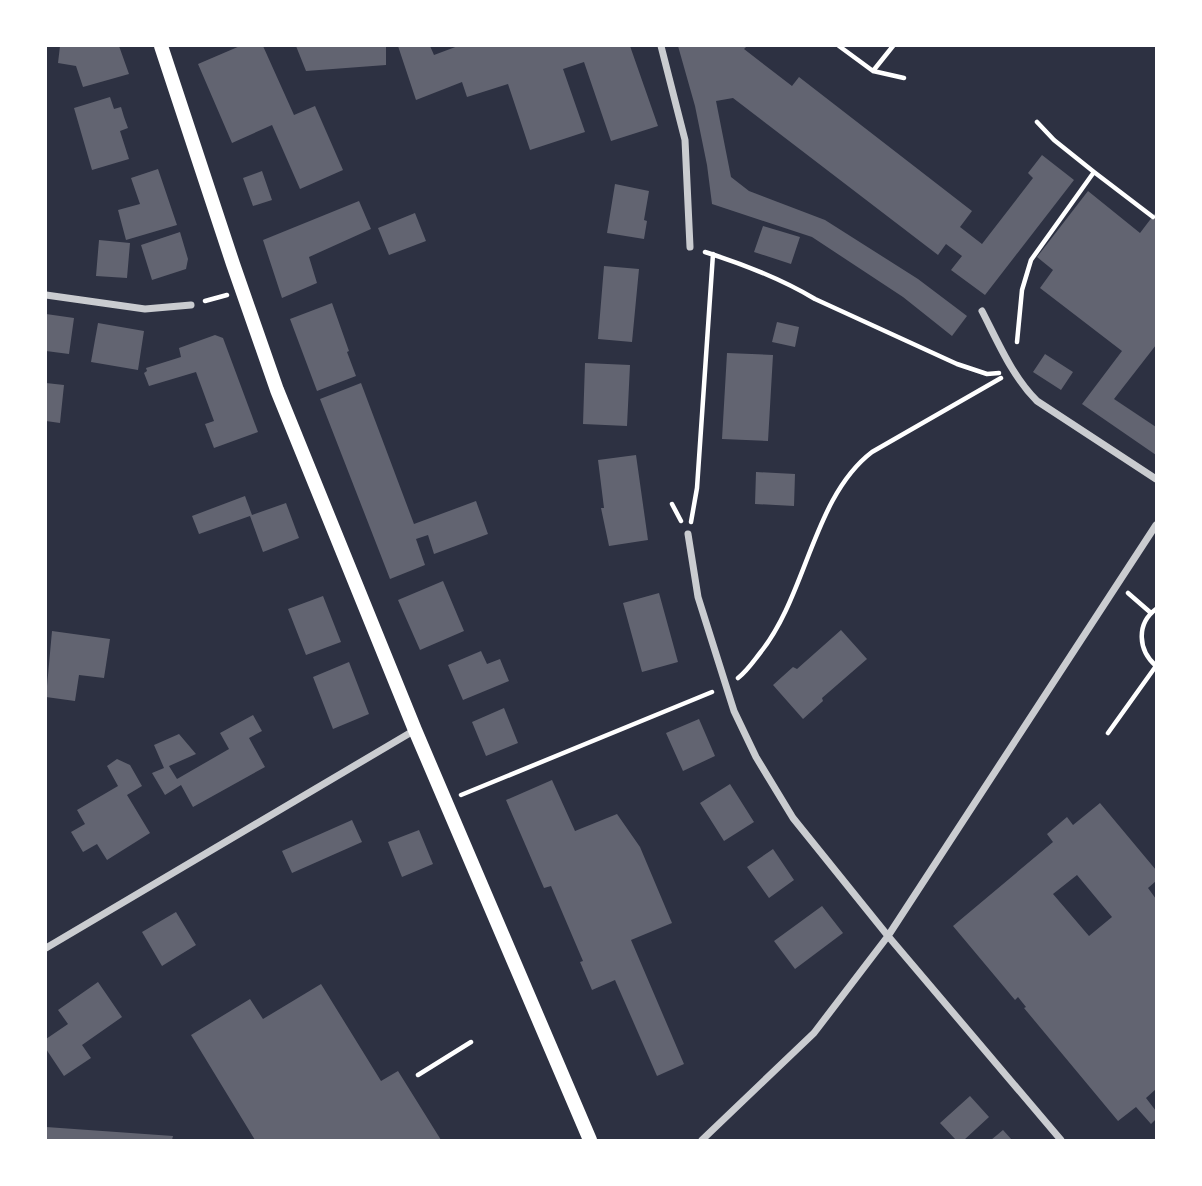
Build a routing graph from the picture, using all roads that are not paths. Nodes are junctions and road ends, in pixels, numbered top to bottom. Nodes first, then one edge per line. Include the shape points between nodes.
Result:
1 (161, 46) edge
2 (661, 46) edge
3 (690, 247) road end
4 (46, 295) edge
5 (191, 305) road end
6 (982, 311) dead end
7 (1157, 479) edge
8 (1157, 525) edge
9 (688, 534) road end
10 (415, 730) junction
11 (888, 936) junction
12 (46, 948) edge
13 (590, 1140) edge
14 (702, 1140) edge
15 (1061, 1140) edge

1 - 10 main road via 277,390
2 - 3 street via 685,140
4 - 5 street via 145,309
6 - 7 street via 1014,371 1037,401
8 - 11 street
9 - 11 street via 698,597 734,711 756,757 793,818
10 - 12 street
10 - 13 main road
11 - 14 street via 814,1032
11 - 15 street

